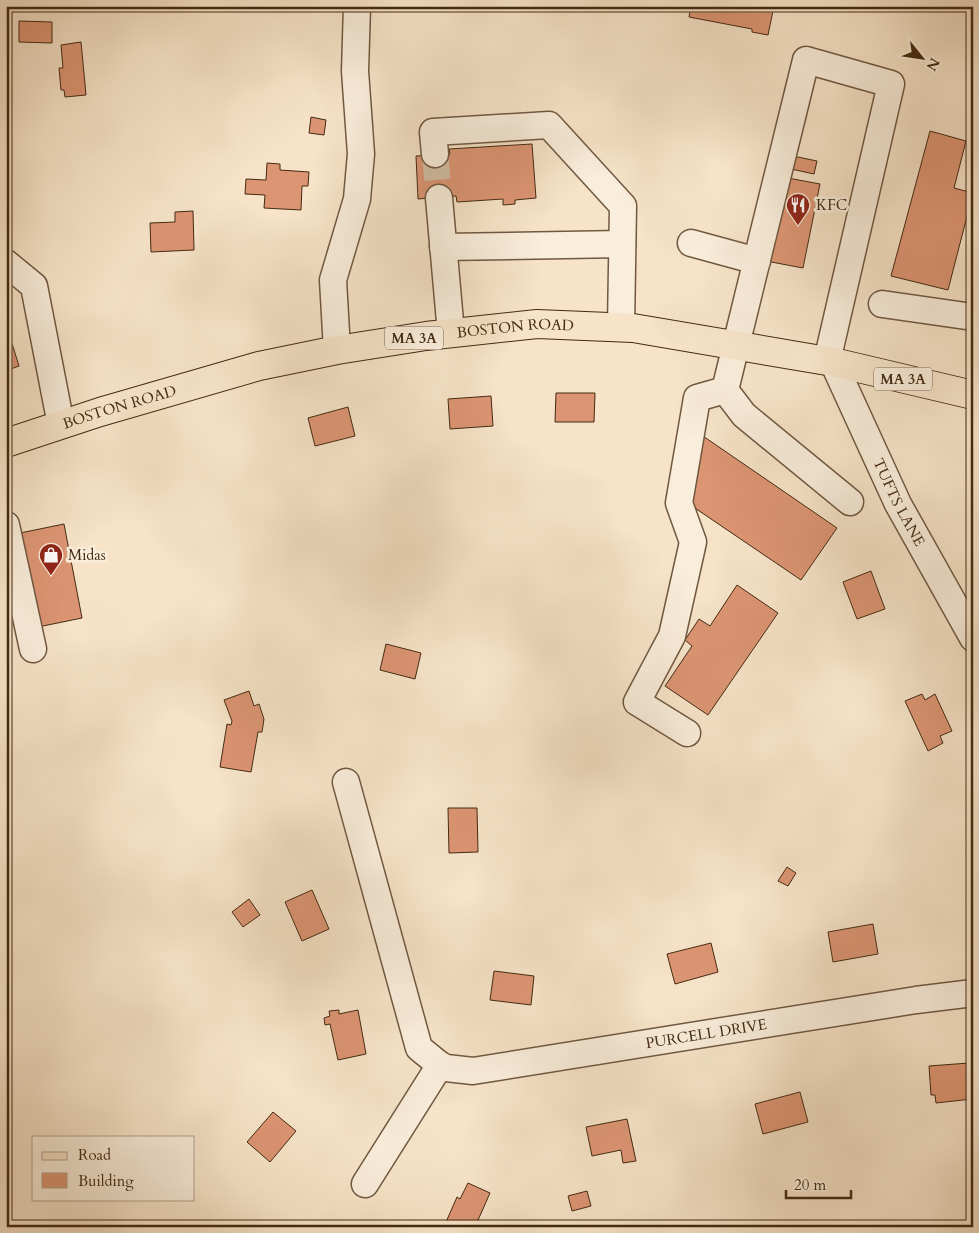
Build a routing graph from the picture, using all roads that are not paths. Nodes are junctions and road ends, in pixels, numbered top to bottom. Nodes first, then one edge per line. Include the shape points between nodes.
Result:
1 (357, 6) edge
2 (434, 154) tunnel mouth
3 (438, 198) tunnel mouth
4 (691, 242) dead end
5 (622, 244) junction
6 (443, 247) junction
7 (756, 261) junction
8 (6, 263) edge
9 (882, 304) dead end
10 (972, 314) edge
11 (620, 327) junction
12 (450, 333) junction
13 (736, 346) junction
14 (337, 350) junction
15 (830, 362) junction
16 (725, 390) junction
17 (973, 395) edge
18 (61, 425) junction
19 (6, 443) edge
20 (850, 502) dead end
21 (6, 525) edge
22 (973, 638) edge
23 (33, 649) dead end
24 (687, 733) dead end
25 (346, 782) dead end
26 (973, 993) edge
27 (440, 1065) junction
28 (365, 1184) dead end

1 - 14 street via 355,71 362,154 357,199 333,280
2 - 5 street via 433,132 549,125 623,206
3 - 6 street
4 - 7 street
5 - 6 street
5 - 11 street
6 - 12 street
7 - 13 street
7 - 15 street via 806,60 891,84
8 - 18 street via 34,286
9 - 10 street
11 - 12 main road, BOSTON ROAD / MA 3A via 536,324
11 - 13 main road, BOSTON ROAD / MA 3A
12 - 14 main road, BOSTON ROAD / MA 3A
13 - 15 main road, BOSTON ROAD / MA 3A
13 - 16 street
14 - 18 main road, BOSTON ROAD / MA 3A via 259,366
15 - 17 main road, BOSTON ROAD / MA 3A
15 - 22 street, TUFTS LANE via 898,504
16 - 20 street via 744,415
16 - 24 street via 698,398 679,503 693,542 672,636 636,702
18 - 19 main road, BOSTON ROAD / MA 3A
21 - 23 street
25 - 27 street, PURCELL DRIVE via 419,1048
26 - 27 street, PURCELL DRIVE via 473,1071
27 - 28 street

